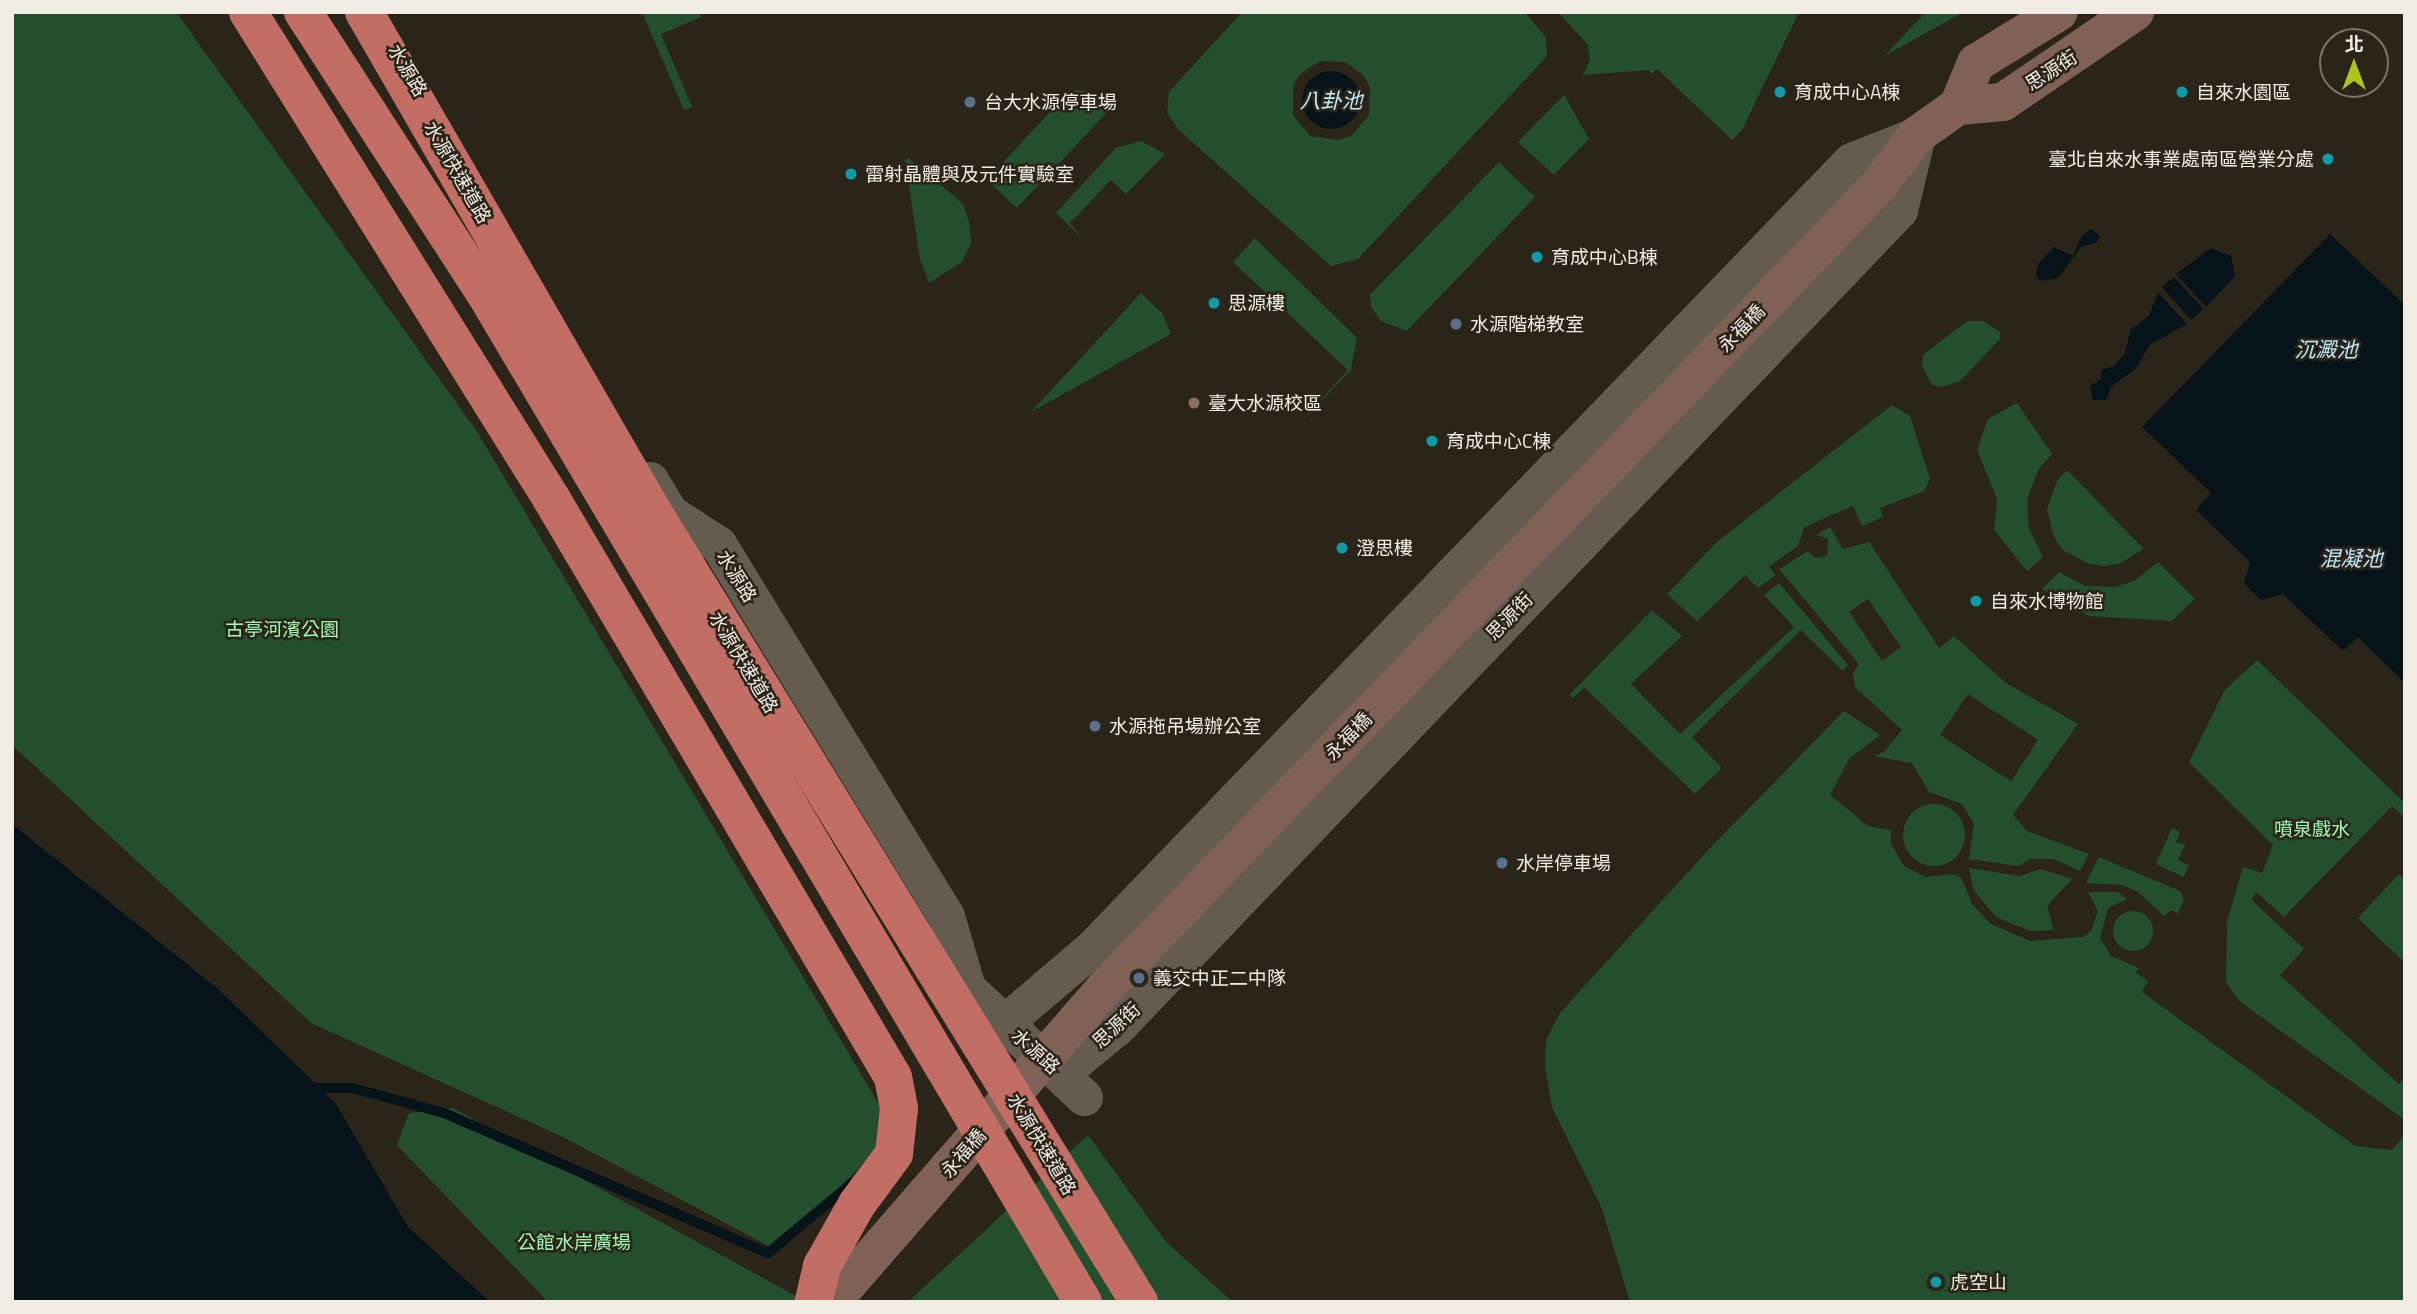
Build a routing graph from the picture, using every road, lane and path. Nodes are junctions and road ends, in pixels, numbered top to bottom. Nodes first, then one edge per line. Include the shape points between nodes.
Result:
1 (248, 12) edge
2 (303, 12) edge
3 (364, 12) edge
4 (373, 12) edge
5 (2059, 12) edge
6 (2135, 12) edge
7 (1958, 106) junction
8 (1917, 135) junction
9 (670, 513) junction
10 (686, 562) junction
11 (967, 988) junction
12 (1004, 1023) junction
13 (1073, 1085) joint
14 (944, 1175) junction
15 (814, 1302) edge
16 (832, 1302) edge
17 (1083, 1302) edge
18 (1139, 1302) edge

1 - 15 highway via 551,498 892,1077 899,1108 894,1154 857,1204 822,1266
2 - 17 highway via 485,293
3 - 18 highway, 水源快速道路 via 653,512
4 - 9 street, 水源路
5 - 7 street via 1976,63
6 - 7 street, 思源街 via 2003,102
7 - 8 street
8 - 12 street via 1851,161 1092,947
8 - 13 street, 思源街 via 1899,210 1117,1027
8 - 14 street, 永福橋 via 1879,185 1104,989
9 - 10 street
9 - 11 street, 水源路 via 718,544 946,916
10 - 11 street via 688,612 894,954
10 - 14 street via 719,595 962,999 972,1055 966,1115
11 - 12 street, 水源路
12 - 13 street, 水源路
14 - 16 street, 永福橋

